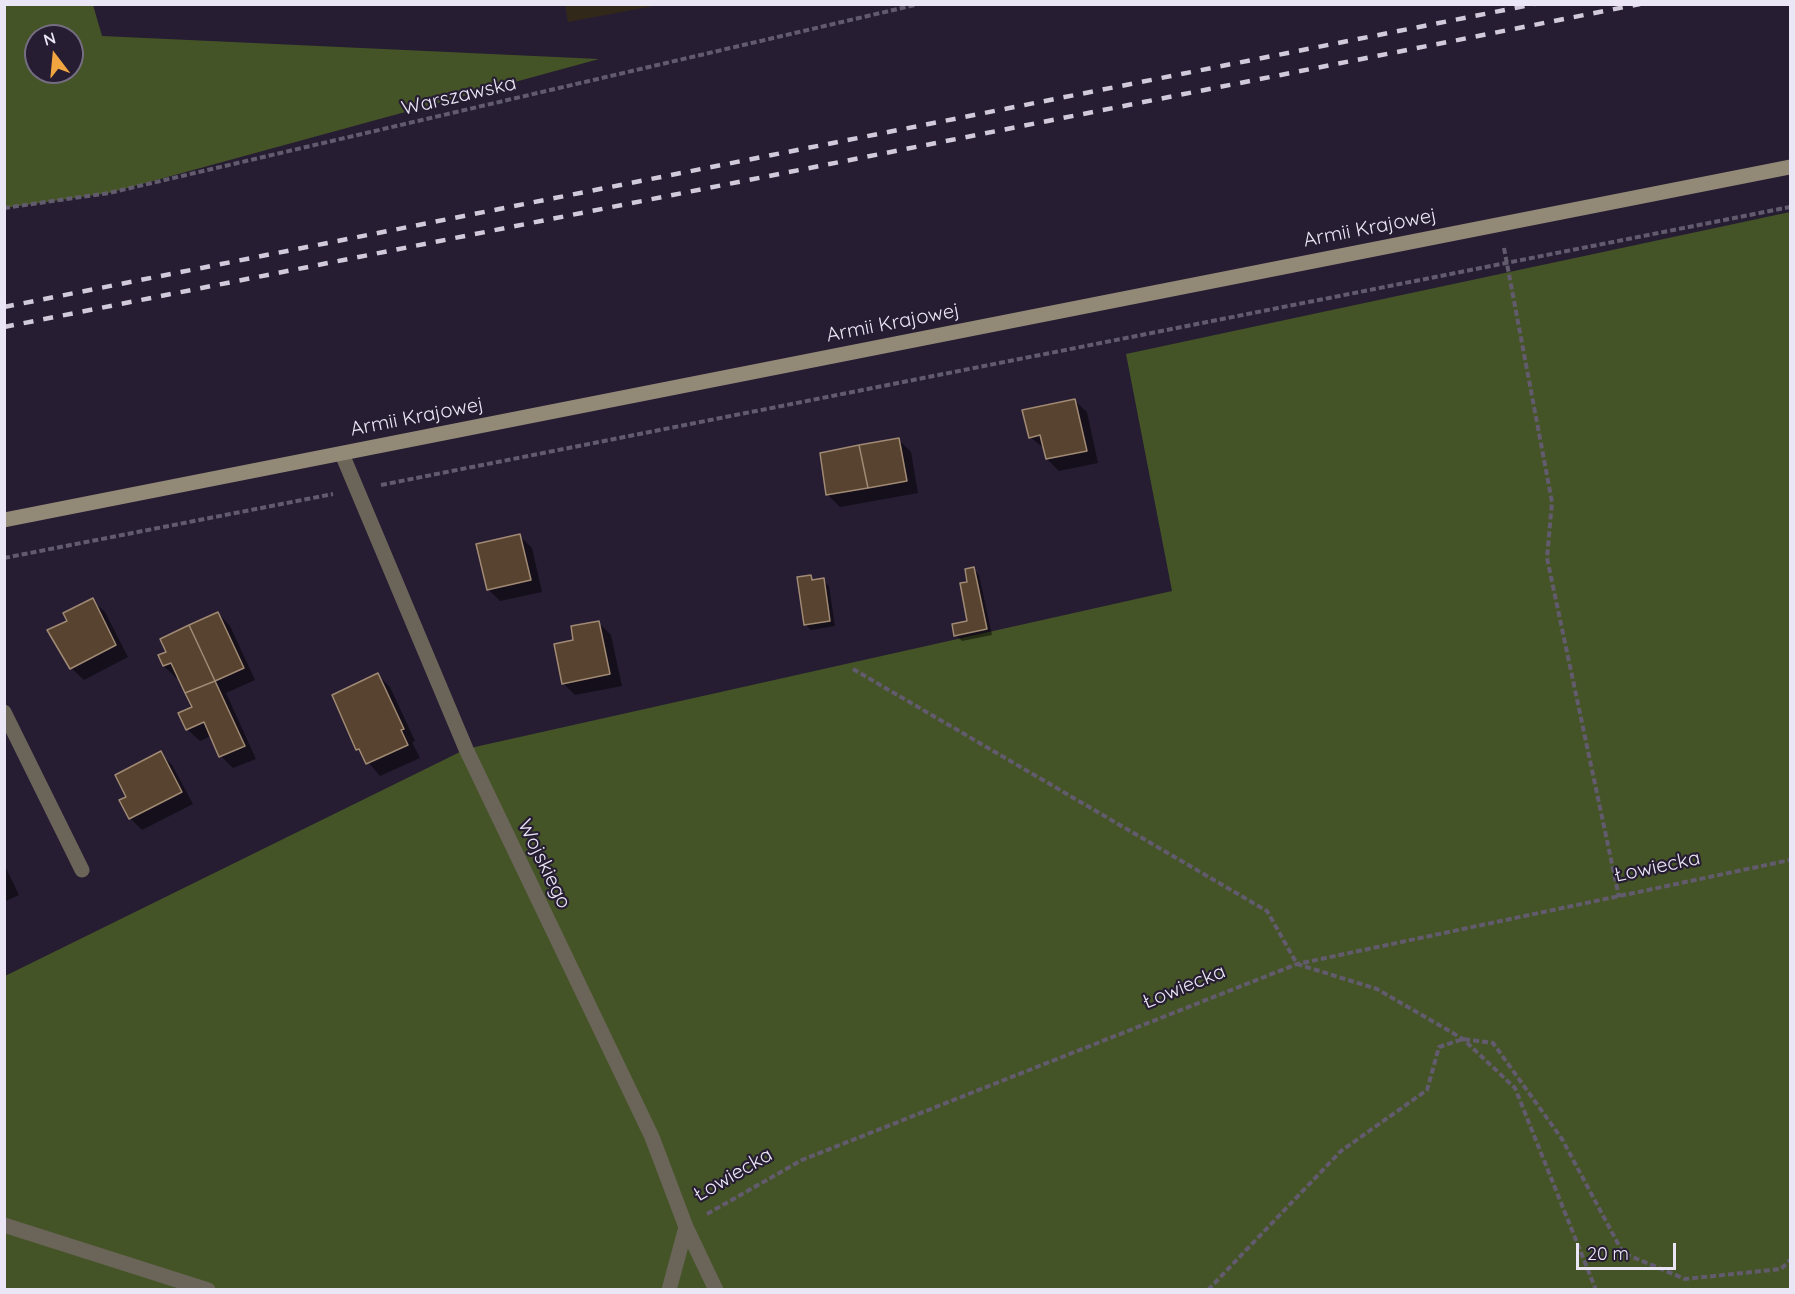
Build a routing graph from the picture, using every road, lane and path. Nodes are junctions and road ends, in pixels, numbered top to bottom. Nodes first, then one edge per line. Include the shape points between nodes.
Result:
1 (919, 4) edge
2 (1791, 167) edge
3 (1791, 207) edge
4 (4, 208) edge
5 (1502, 224) junction
6 (1506, 263) junction
7 (342, 454) junction
8 (357, 489) junction
9 (4, 520) edge
10 (4, 558) edge
11 (853, 669) dead end
12 (4, 712) edge
13 (1791, 860) edge
14 (82, 870) dead end
15 (1619, 897) junction
16 (1297, 964) junction
17 (1463, 1039) junction
18 (4, 1225) edge
19 (686, 1227) junction
20 (1791, 1260) edge
21 (208, 1290) edge
22 (669, 1290) edge
23 (716, 1290) edge
24 (1208, 1290) edge
25 (1596, 1290) edge

1 - 4 path, Warszawska via 109,193
2 - 5 main road, Armii Krajowej
3 - 6 path
5 - 6 path
5 - 7 main road, Armii Krajowej
6 - 8 path
6 - 15 path via 1552,502 1547,558
7 - 8 street, Wojskiego
7 - 9 main road, Armii Krajowej
8 - 10 path
8 - 19 street, Wojskiego via 466,749 652,1137
11 - 16 path via 1267,911
12 - 14 street
13 - 15 path, Łowiecka
15 - 16 path, Łowiecka
16 - 17 path via 1377,989
16 - 19 path, Łowiecka via 802,1160
17 - 20 path via 1493,1043 1562,1138 1623,1253 1685,1279 1781,1269
17 - 24 path via 1439,1047 1428,1090 1341,1151
17 - 25 path via 1515,1088
18 - 21 street
19 - 22 street, Łowiecka
19 - 23 street, Wojskiego

